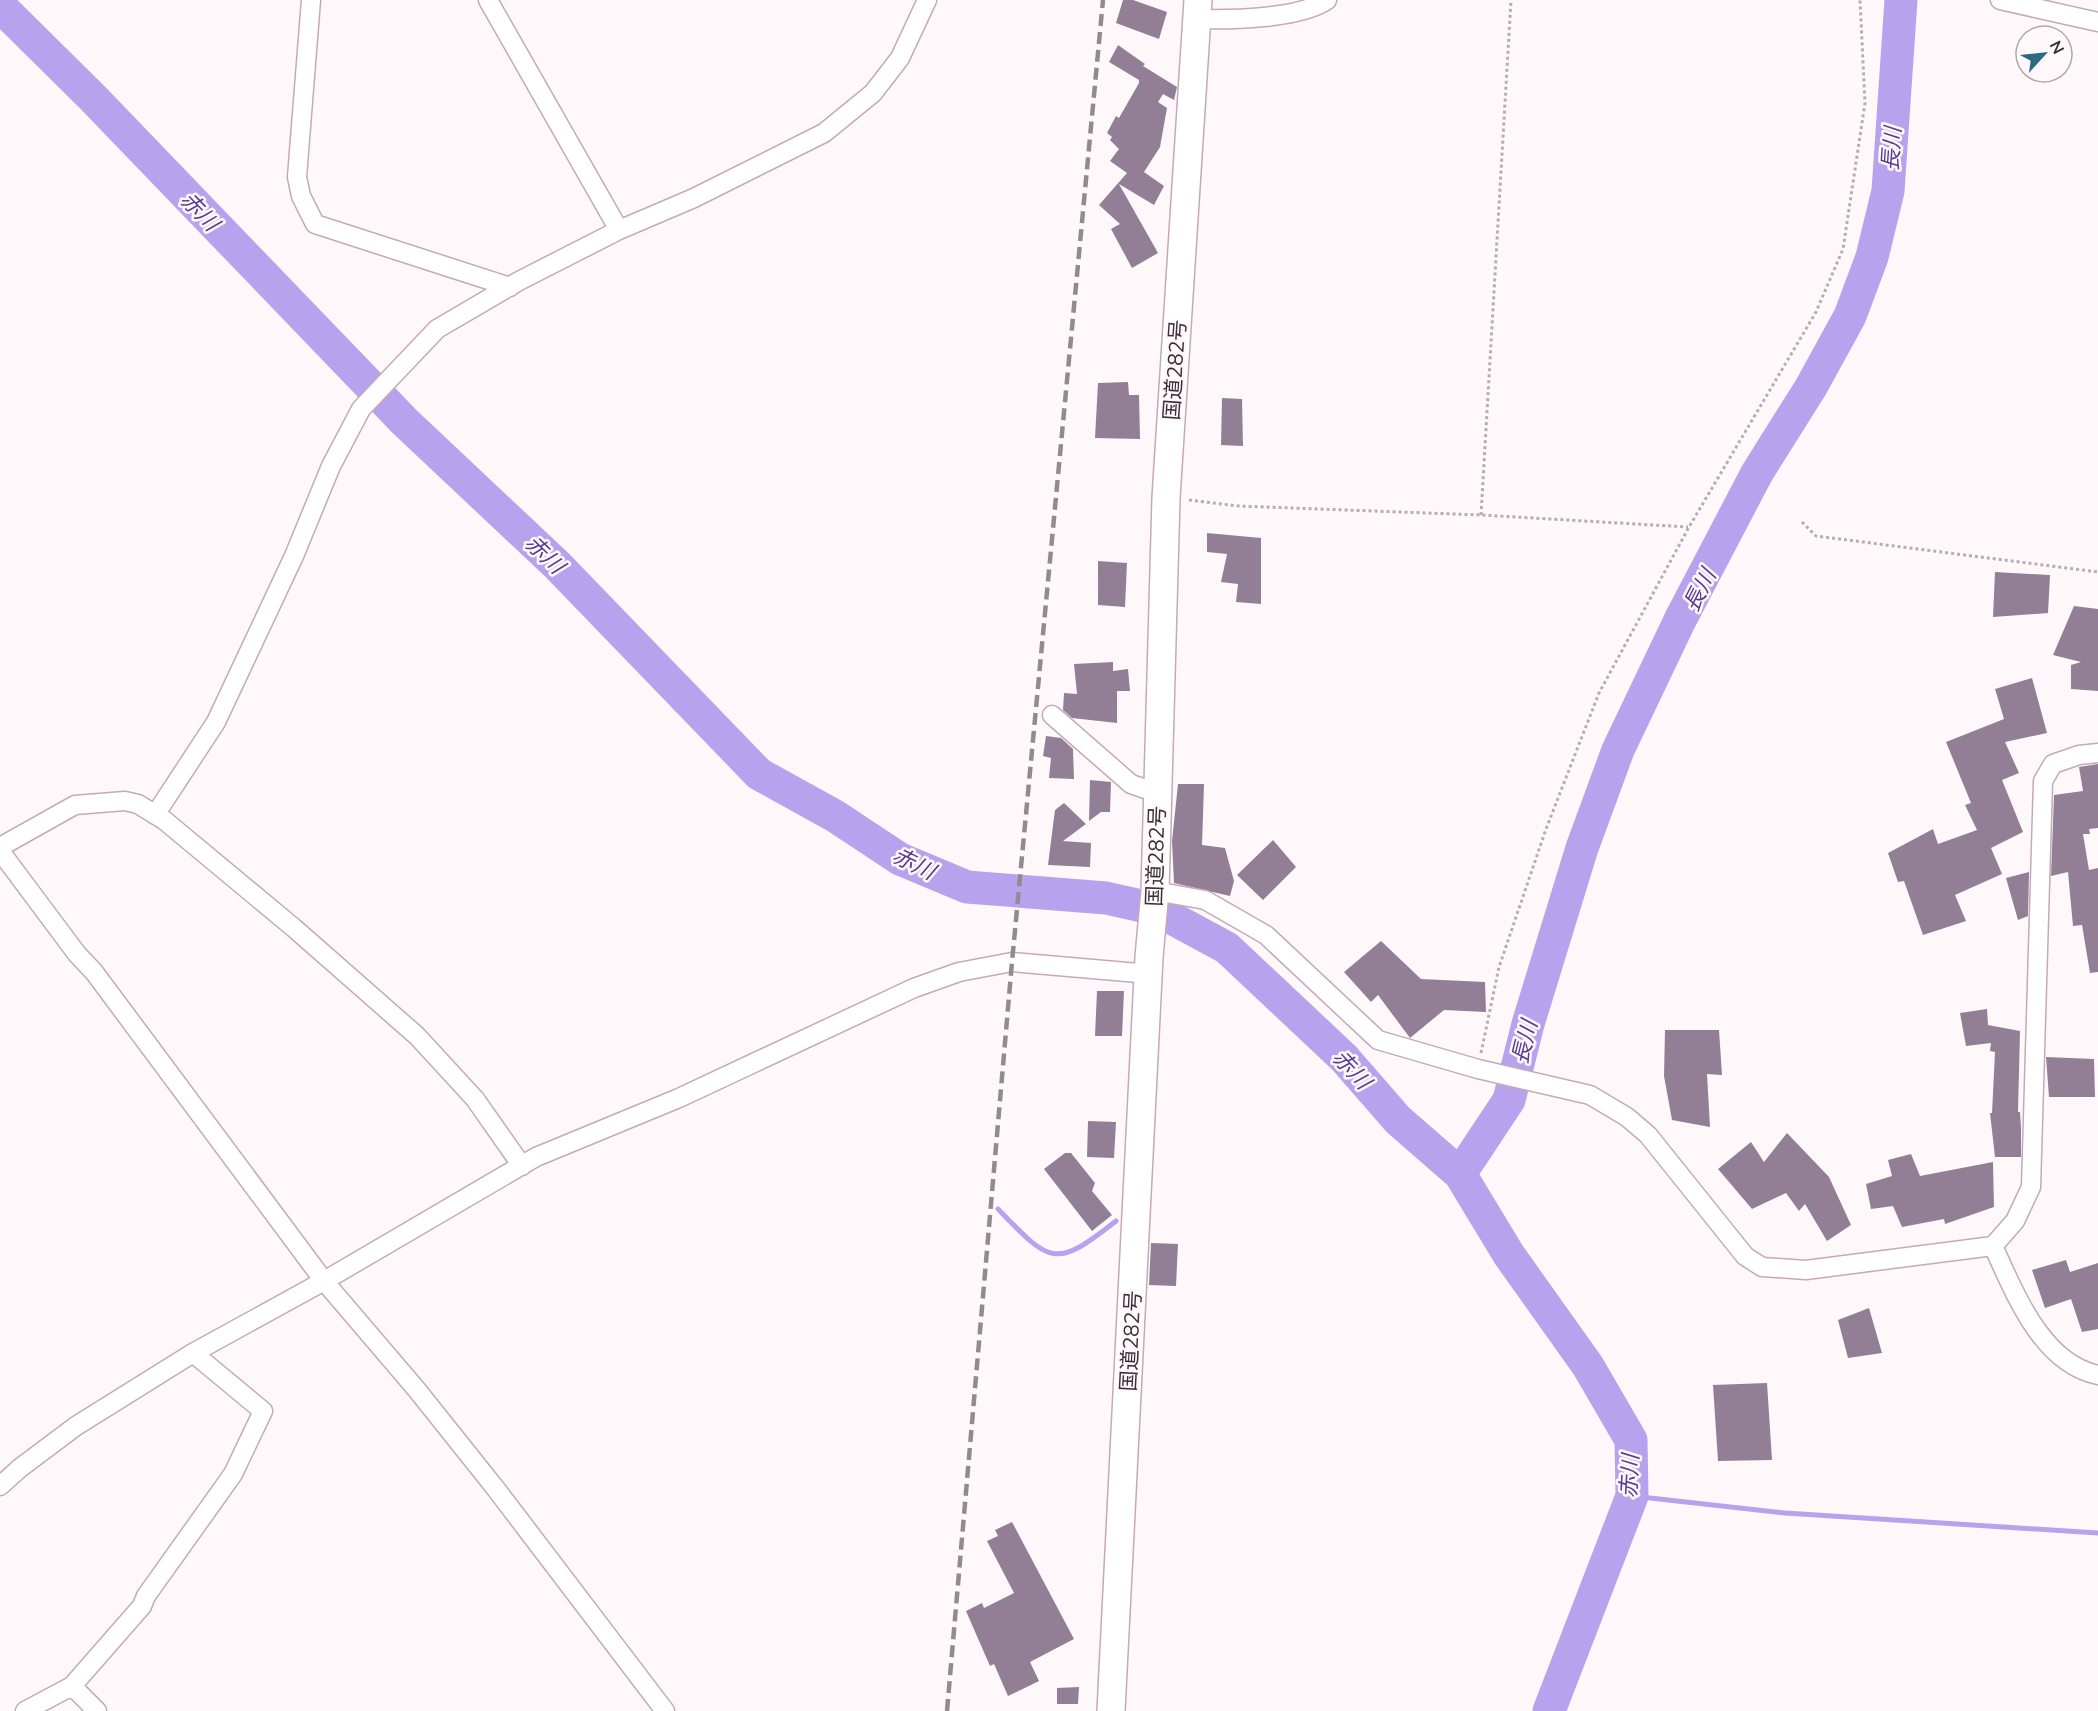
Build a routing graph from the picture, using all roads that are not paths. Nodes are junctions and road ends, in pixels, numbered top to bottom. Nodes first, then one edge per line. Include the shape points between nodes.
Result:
1 (311, 0) edge
2 (488, 0) edge
3 (927, 0) edge
4 (1327, 0) edge
5 (2000, 0) edge
6 (1197, 10) edge
7 (2098, 21) edge
8 (619, 230) junction
9 (510, 287) junction
10 (1052, 715) dead end
11 (2098, 753) edge
12 (1157, 793) junction
13 (155, 815) junction
14 (0, 849) edge
15 (1155, 891) junction
16 (1149, 965) junction
17 (522, 1166) junction
18 (1993, 1245) junction
19 (324, 1281) junction
20 (193, 1353) junction
21 (2098, 1375) edge
22 (0, 1486) edge
23 (72, 1686) junction
24 (25, 1711) edge
25 (97, 1711) edge
26 (665, 1711) edge
27 (1111, 1711) edge

1 - 9 street via 297,177 301,196 315,224
2 - 8 street
3 - 8 street via 900,58 873,93 824,133 694,198
4 - 6 street via 1314,9 1228,20
5 - 7 street
6 - 12 highway, 国道282号 via 1166,498
8 - 9 street
9 - 13 street via 437,329 361,410 331,466 294,556 216,722
10 - 12 street via 1131,784
11 - 18 street via 2053,764 2043,781 2031,1187 2015,1221
12 - 15 highway, 国道282号
13 - 14 street via 125,801 75,806
13 - 17 street via 294,928 417,1036 475,1099
14 - 19 street
15 - 16 highway, 国道282号
15 - 18 street via 1205,900 1266,935 1378,1040 1478,1070 1590,1095 1627,1117 1648,1135 1745,1256 1762,1267 1806,1270
16 - 17 street via 1012,962 959,972 914,988 678,1098 536,1156
16 - 27 highway, 国道282号
17 - 19 street
18 - 21 street via 2044,1340 2081,1372
19 - 20 street
19 - 26 street via 482,1472
20 - 22 street via 76,1426
20 - 23 street via 263,1411 233,1474 142,1606
23 - 24 street
23 - 25 street

